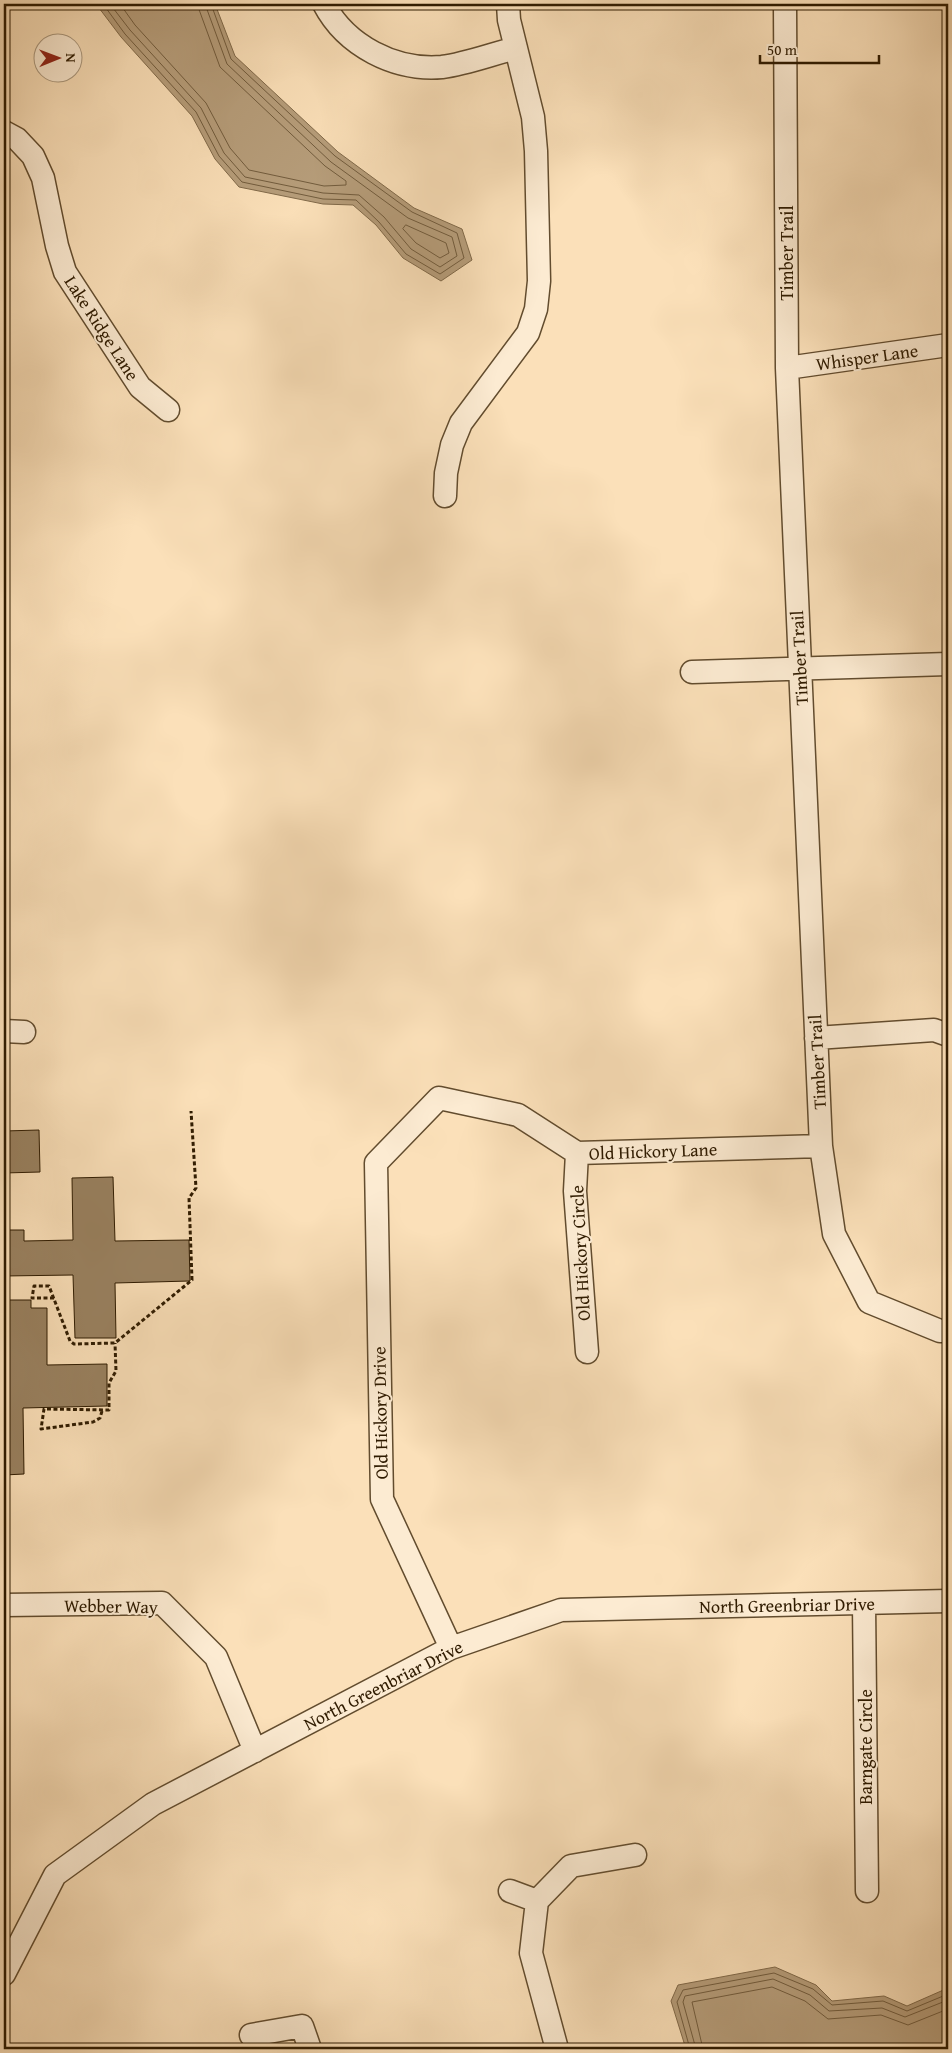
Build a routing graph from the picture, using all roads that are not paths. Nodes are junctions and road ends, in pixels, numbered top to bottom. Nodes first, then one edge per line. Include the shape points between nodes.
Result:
1 (324, 4) edge
2 (508, 4) edge
3 (786, 4) edge
4 (516, 48) junction
5 (4, 132) edge
6 (948, 345) edge
7 (787, 368) junction
8 (168, 410) dead end
9 (445, 496) dead end
10 (948, 664) edge
11 (800, 668) junction
12 (692, 672) dead end
13 (948, 1035) edge
14 (816, 1038) junction
15 (820, 1146) junction
16 (577, 1153) junction
17 (376, 1164) joint
18 (948, 1331) edge
19 (586, 1352) dead end
20 (948, 1601) edge
21 (864, 1603) junction
22 (4, 1605) edge
23 (451, 1648) junction
24 (255, 1752) junction
25 (635, 1855) dead end
26 (510, 1891) dead end
27 (867, 1891) dead end
28 (537, 1902) junction
29 (4, 1974) edge
30 (251, 2036) dead end
31 (310, 2049) edge
32 (557, 2049) edge

1 - 4 street via 343,30 362,46 404,64 426,68 445,66
2 - 4 street
3 - 7 street, Timber Trail
4 - 9 street via 533,117 536,151 539,281 536,309 528,333 461,423 446,472
5 - 8 street, Lake Ridge Lane via 33,156 44,178 65,272 140,387
6 - 7 street, Whisper Lane
7 - 11 street, Timber Trail
10 - 11 street
11 - 12 street
11 - 14 street, Timber Trail
13 - 14 street via 934,1030
14 - 15 street, Timber Trail
15 - 16 street, Old Hickory Lane
15 - 18 street, Timber Trail via 834,1234 869,1302 940,1332
16 - 17 street, Old Hickory Lane via 518,1115 439,1098
16 - 19 street, Old Hickory Circle via 575,1191
17 - 23 street, Old Hickory Drive via 382,1499
20 - 21 street, North Greenbriar Drive
21 - 23 street, North Greenbriar Drive via 561,1610
21 - 27 street, Barngate Circle
22 - 24 street, Webber Way via 162,1603 216,1657
23 - 24 street, North Greenbriar Drive
24 - 29 street, North Greenbriar Drive via 153,1804 55,1875
25 - 28 street via 571,1866
26 - 28 street
28 - 32 street via 531,1953
30 - 31 street via 302,2026

